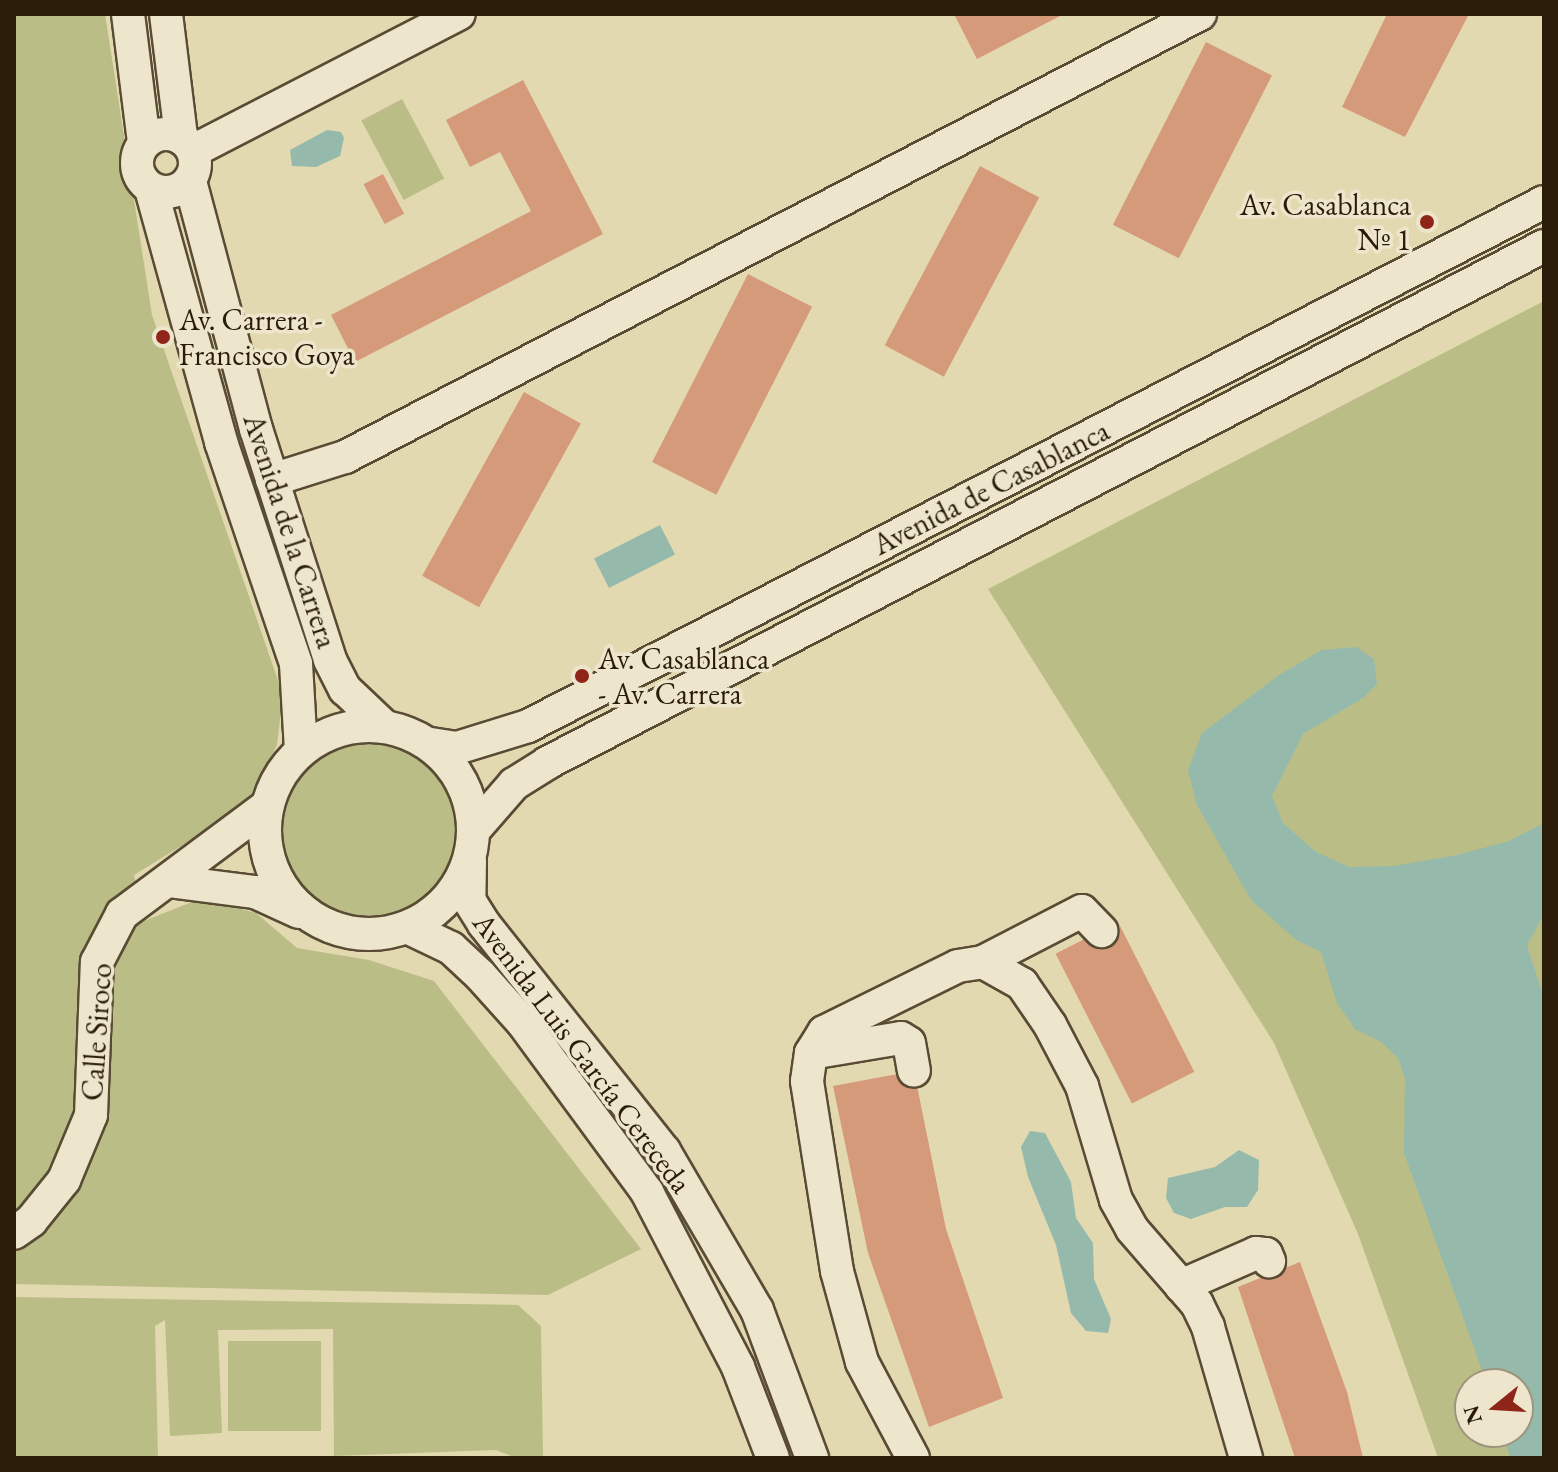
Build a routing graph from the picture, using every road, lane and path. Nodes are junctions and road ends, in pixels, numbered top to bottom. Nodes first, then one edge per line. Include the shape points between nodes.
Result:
1 (128, 14) edge
2 (166, 14) edge
3 (459, 14) edge
4 (1200, 14) edge
5 (144, 143) junction
6 (188, 156) junction
7 (151, 189) junction
8 (1544, 202) edge
9 (1544, 246) edge
10 (272, 480) junction
11 (383, 725) junction
12 (431, 744) junction
13 (301, 750) junction
14 (267, 806) junction
15 (472, 846) junction
16 (168, 881) junction
17 (309, 916) junction
18 (409, 928) junction
19 (1101, 931) dead end
20 (983, 962) junction
21 (811, 1053) junction
22 (914, 1071) dead end
23 (14, 1233) edge
24 (1269, 1261) dead end
25 (1181, 1286) junction
26 (773, 1458) edge
27 (812, 1458) edge
28 (913, 1458) edge
29 (1246, 1458) edge

1 - 5 street, Avenida de la Carrera
2 - 6 street, Avenida de la Carrera
3 - 6 street
4 - 10 street via 345,457
5 - 6 street via 155,135
5 - 7 street, Avenida de la Carrera via 137,167
6 - 7 street via 178,190
6 - 10 street, Avenida de la Carrera
7 - 13 street, Avenida de la Carrera via 221,442 296,664
8 - 12 street, Avenida de Casablanca via 528,726 457,748
9 - 15 street, Avenida de Casablanca via 547,763 514,784
10 - 11 street, Avenida de la Carrera via 330,660 345,689
11 - 12 street
11 - 13 street via 354,725
12 - 15 street via 454,768 469,797
13 - 14 street
14 - 16 street, Calle Siroco
14 - 17 street via 271,868 286,895
15 - 18 street via 457,889
15 - 27 street, Avenida Luis García Cereceda via 469,900 664,1151 757,1310
16 - 17 street via 255,892
16 - 23 street, Calle Siroco via 122,914 97,962 91,1115 64,1180 31,1221
17 - 18 street via 348,933 379,935
18 - 26 street, Avenida Luis García Cereceda via 451,948 480,975 523,1023 647,1192 738,1367
19 - 20 street via 1082,911
20 - 21 street via 958,966 824,1032
20 - 25 street via 1022,984 1050,1025 1082,1086 1116,1200 1132,1229
21 - 22 street via 901,1038 909,1043
21 - 28 street via 807,1081 837,1271 862,1362
24 - 25 street via 1266,1254 1256,1253
25 - 29 street via 1208,1327

